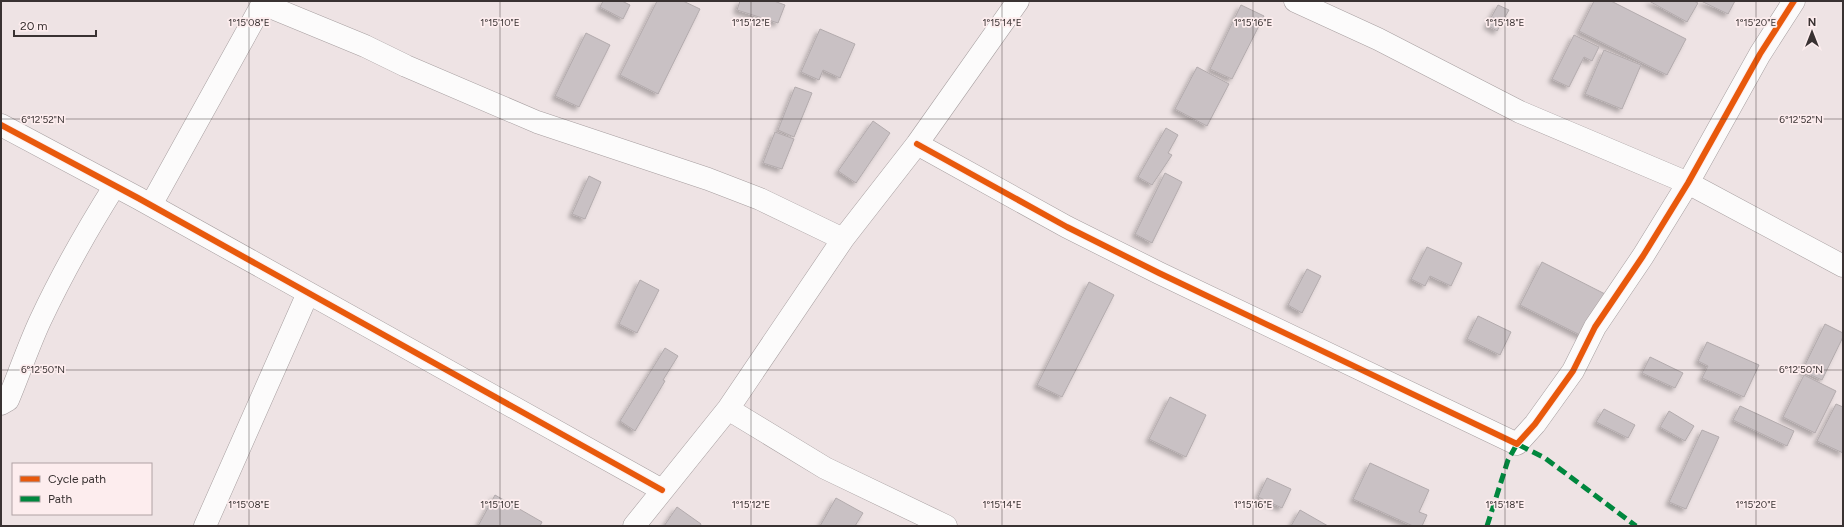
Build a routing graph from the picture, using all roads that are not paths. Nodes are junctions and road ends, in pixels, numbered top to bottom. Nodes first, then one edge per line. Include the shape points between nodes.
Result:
1 (1018, 1) edge
2 (1295, 1) edge
3 (1794, 1) edge
4 (263, 2) edge
5 (1, 125) edge
6 (916, 144) junction
7 (1688, 183) junction
8 (114, 186) junction
9 (151, 205) junction
10 (843, 239) junction
11 (1843, 266) edge
12 (308, 293) junction
13 (1, 404) edge
14 (728, 409) junction
15 (662, 490) junction
16 (205, 526) edge
17 (634, 526) edge
18 (946, 526) edge

1 - 6 street
2 - 7 street via 1378,39 1520,112
3 - 7 street via 1749,72
4 - 9 street
4 - 10 street via 537,122 708,179 752,196
5 - 8 street
6 - 7 street via 1145,266 1517,444 1535,424 1573,371 1595,327
6 - 10 street
7 - 11 street
8 - 9 street
8 - 13 street via 88,227 64,273 40,322 8,400
9 - 12 street
10 - 14 street
12 - 15 street
12 - 16 street
14 - 15 street
14 - 18 street via 825,468
15 - 17 street

